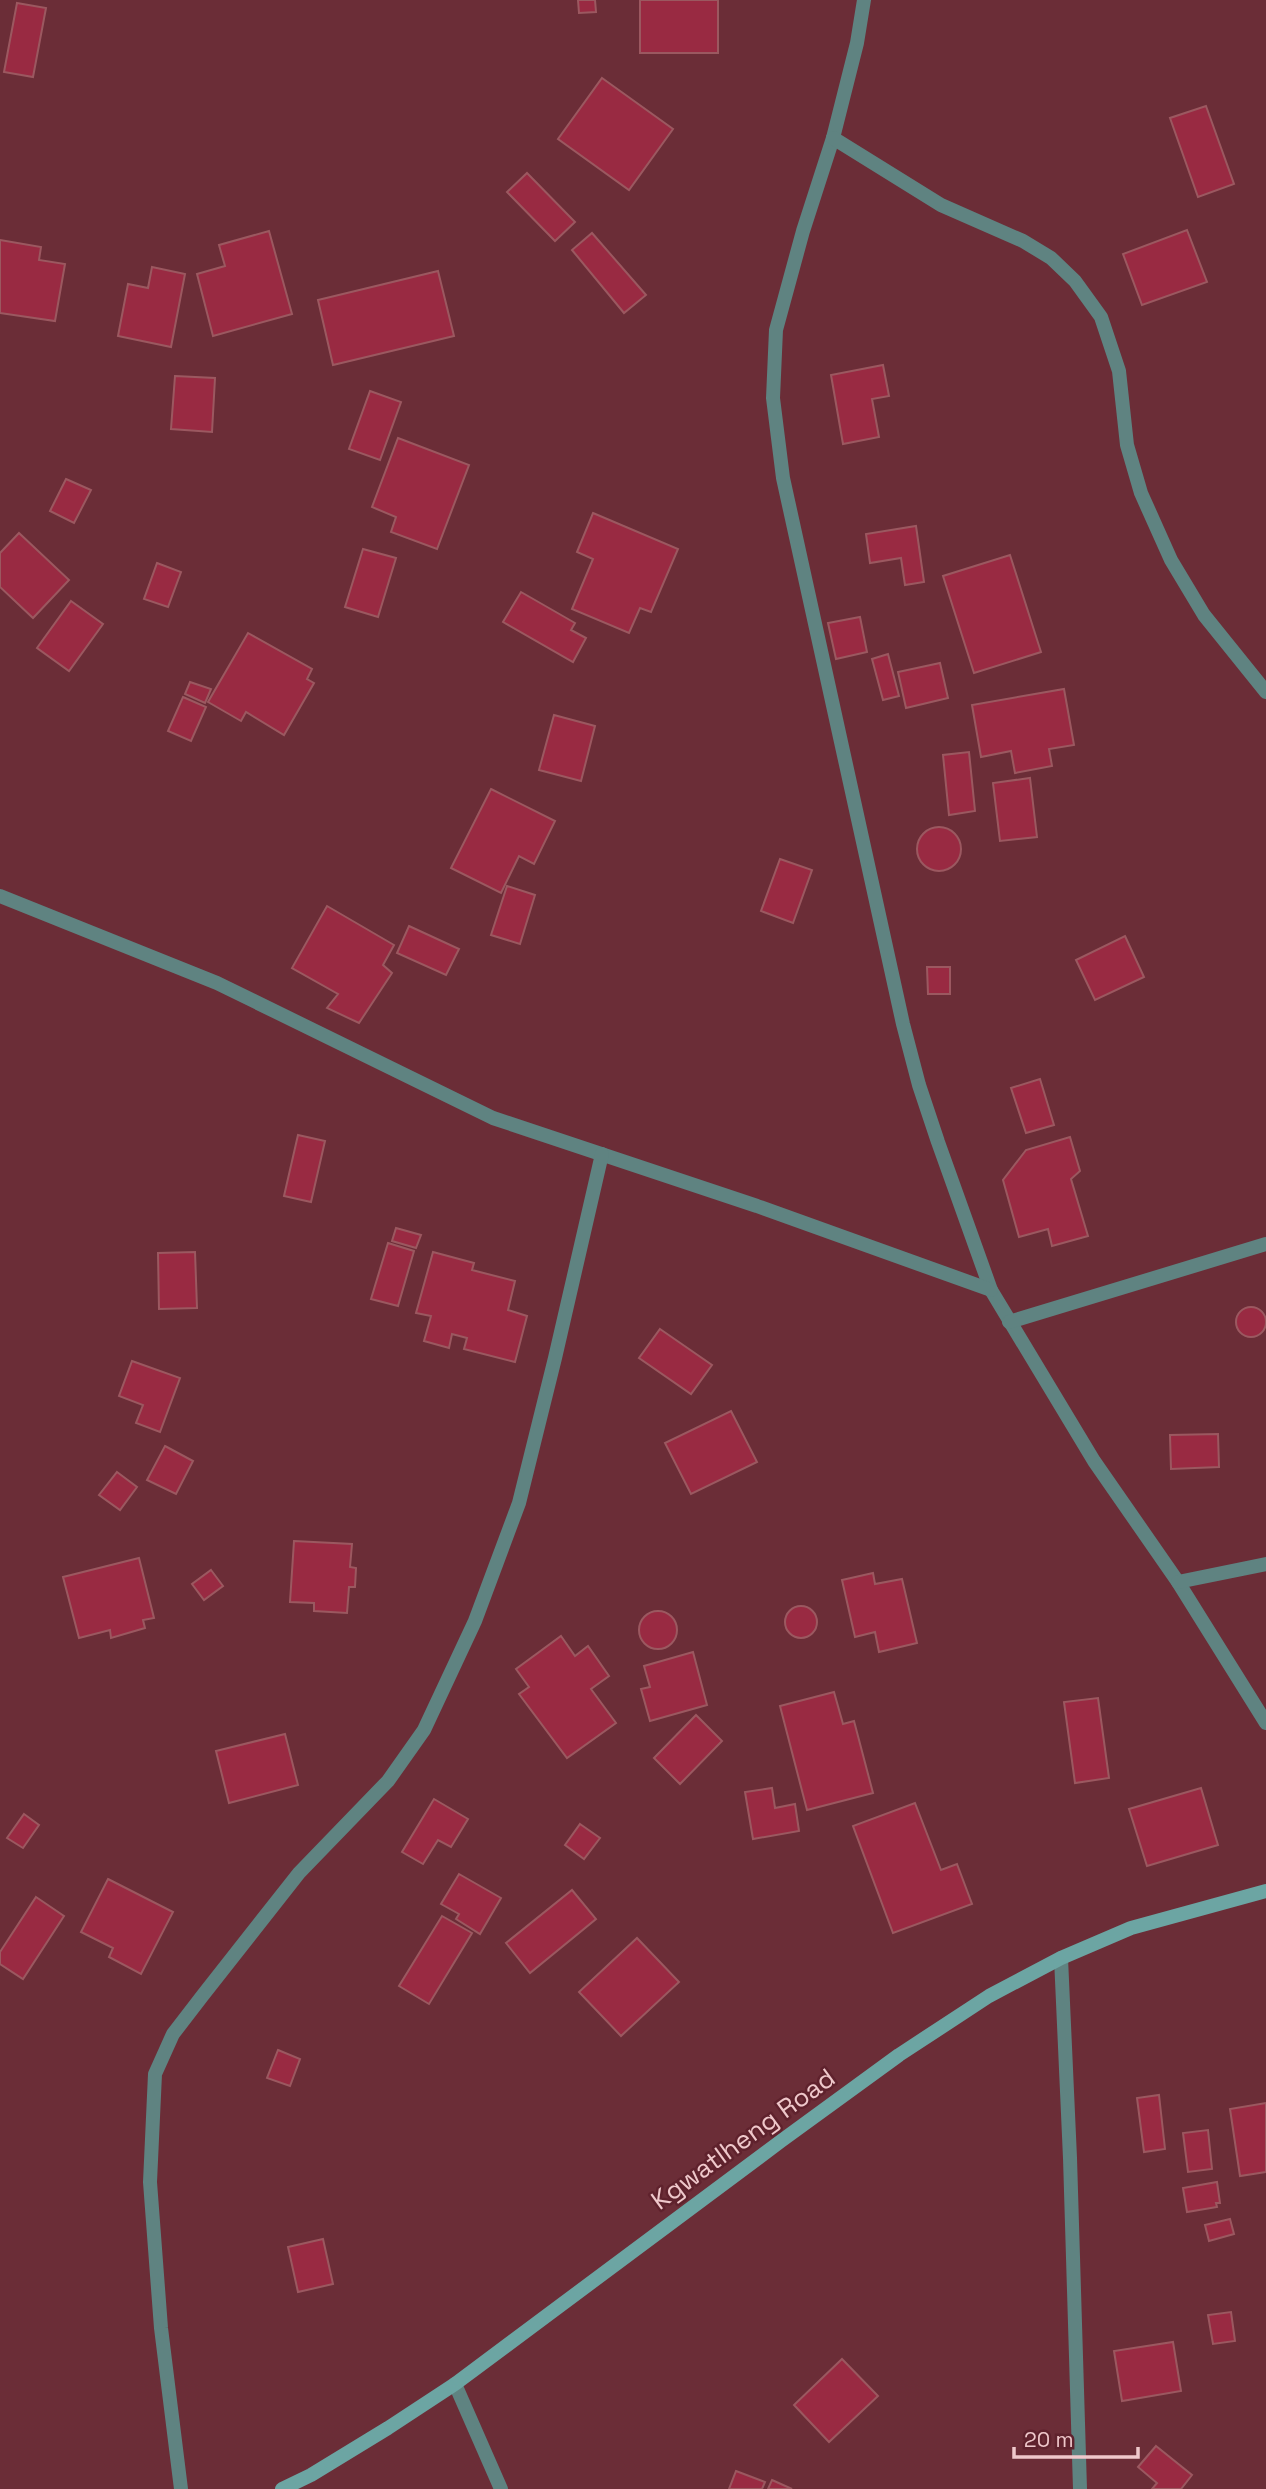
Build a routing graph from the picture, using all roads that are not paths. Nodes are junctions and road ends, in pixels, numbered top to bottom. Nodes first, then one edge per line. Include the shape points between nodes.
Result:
1 (864, 0) edge
2 (832, 138) junction
3 (1266, 692) edge
4 (0, 896) edge
5 (602, 1154) junction
6 (1266, 1244) edge
7 (991, 1290) junction
8 (1009, 1322) junction
9 (1266, 1564) edge
10 (1178, 1582) junction
11 (1266, 1723) edge
12 (1266, 1891) edge
13 (1061, 1958) junction
14 (455, 2384) junction
15 (181, 2489) edge
16 (282, 2489) edge
17 (501, 2489) edge
18 (1080, 2489) edge

1 - 2 street
2 - 3 street via 941,205 1023,240 1075,281 1101,317 1119,371 1126,445 1141,493 1171,560 1204,615
2 - 7 street via 776,330 773,398 781,465 903,1024 930,1119
4 - 5 street via 217,983 493,1118
5 - 7 street
5 - 15 street via 519,1503 475,1621 424,1730 387,1781 299,1873 211,1985 173,2034 155,2074 150,2182 160,2329
6 - 8 street
7 - 8 street
8 - 10 street via 1094,1461
9 - 10 street
10 - 11 street
12 - 13 street, Kgwatlheng Road via 1132,1928
13 - 14 street, Kgwatlheng Road via 989,1996 899,2055
13 - 18 street
14 - 16 street, Kgwatlheng Road
14 - 17 street

